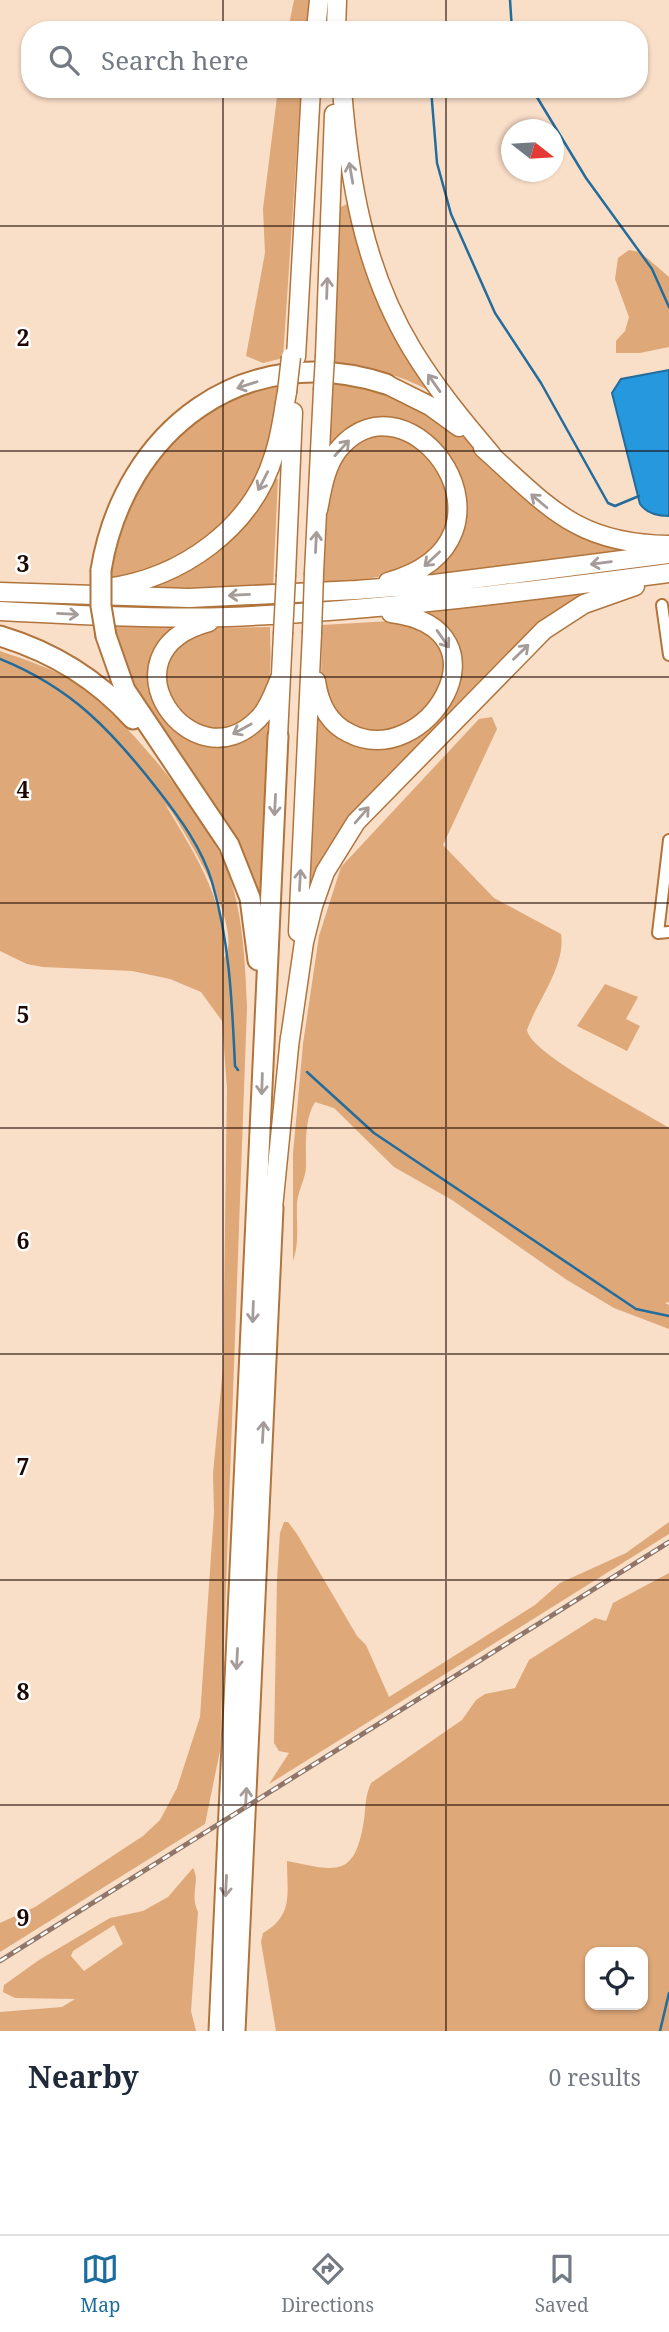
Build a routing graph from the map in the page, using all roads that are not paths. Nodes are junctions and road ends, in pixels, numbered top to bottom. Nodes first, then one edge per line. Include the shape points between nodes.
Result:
1 (319, 0) edge
2 (317, 21) edge
3 (310, 98) edge
4 (335, 98) edge
5 (343, 98) edge
6 (386, 384) joint
7 (290, 391) junction
8 (492, 455) junction
9 (318, 510) junction
10 (669, 545) edge
11 (669, 554) edge
12 (669, 573) edge
13 (356, 590) junction
14 (0, 592) edge
15 (61, 594) junction
16 (662, 605) dead end
17 (359, 610) junction
18 (0, 611) edge
19 (229, 617) junction
20 (312, 633) junction
21 (0, 636) edge
22 (669, 655) edge
23 (281, 676) junction
24 (278, 736) joint
25 (172, 761) junction
26 (669, 840) edge
27 (669, 932) edge
28 (265, 1016) junction
29 (289, 1046) junction
30 (273, 1208) joint
31 (219, 2031) edge
32 (235, 2031) edge

1 - 2 highway
3 - 7 highway
9 -> 4 highway, bridge
8 -> 5 highway via 423,367 384,293 355,200
6 - 8 highway via 430,406
6 -> 25 highway, bridge via 337,372 248,383 206,403 175,426 137,468 111,520 101,570 101,606 125,690
7 -> 15 highway via 266,476 244,511 215,541 175,569 152,578
7 - 23 highway, bridge
10 -> 8 highway via 622,539 578,526 550,510
9 -> 13 highway via 328,467 338,450 370,429 401,430 421,439 441,456 453,479 457,512 439,553 419,570
20 -> 9 highway, bridge
11 -> 13 highway
12 - 17 highway
29 -> 12 highway via 313,906 329,863 356,822 544,630 584,604
13 -> 15 highway via 189,598
14 - 15 highway
16 - 22 street
17 - 19 highway
17 -> 20 highway via 425,621 451,649 453,672 445,698 428,718 407,732 365,739 333,722 324,711 317,687
18 -> 19 highway
23 -> 19 highway via 259,719 239,733 206,736 176,721 162,702 158,684 161,654 186,629
29 -> 20 highway
21 - 25 highway via 43,651 100,686
23 - 24 highway
24 -> 28 highway
25 - 28 highway via 217,823 240,872 254,923
26 - 27 street via 658,933
28 -> 31 highway
29 - 30 highway
32 -> 30 highway

